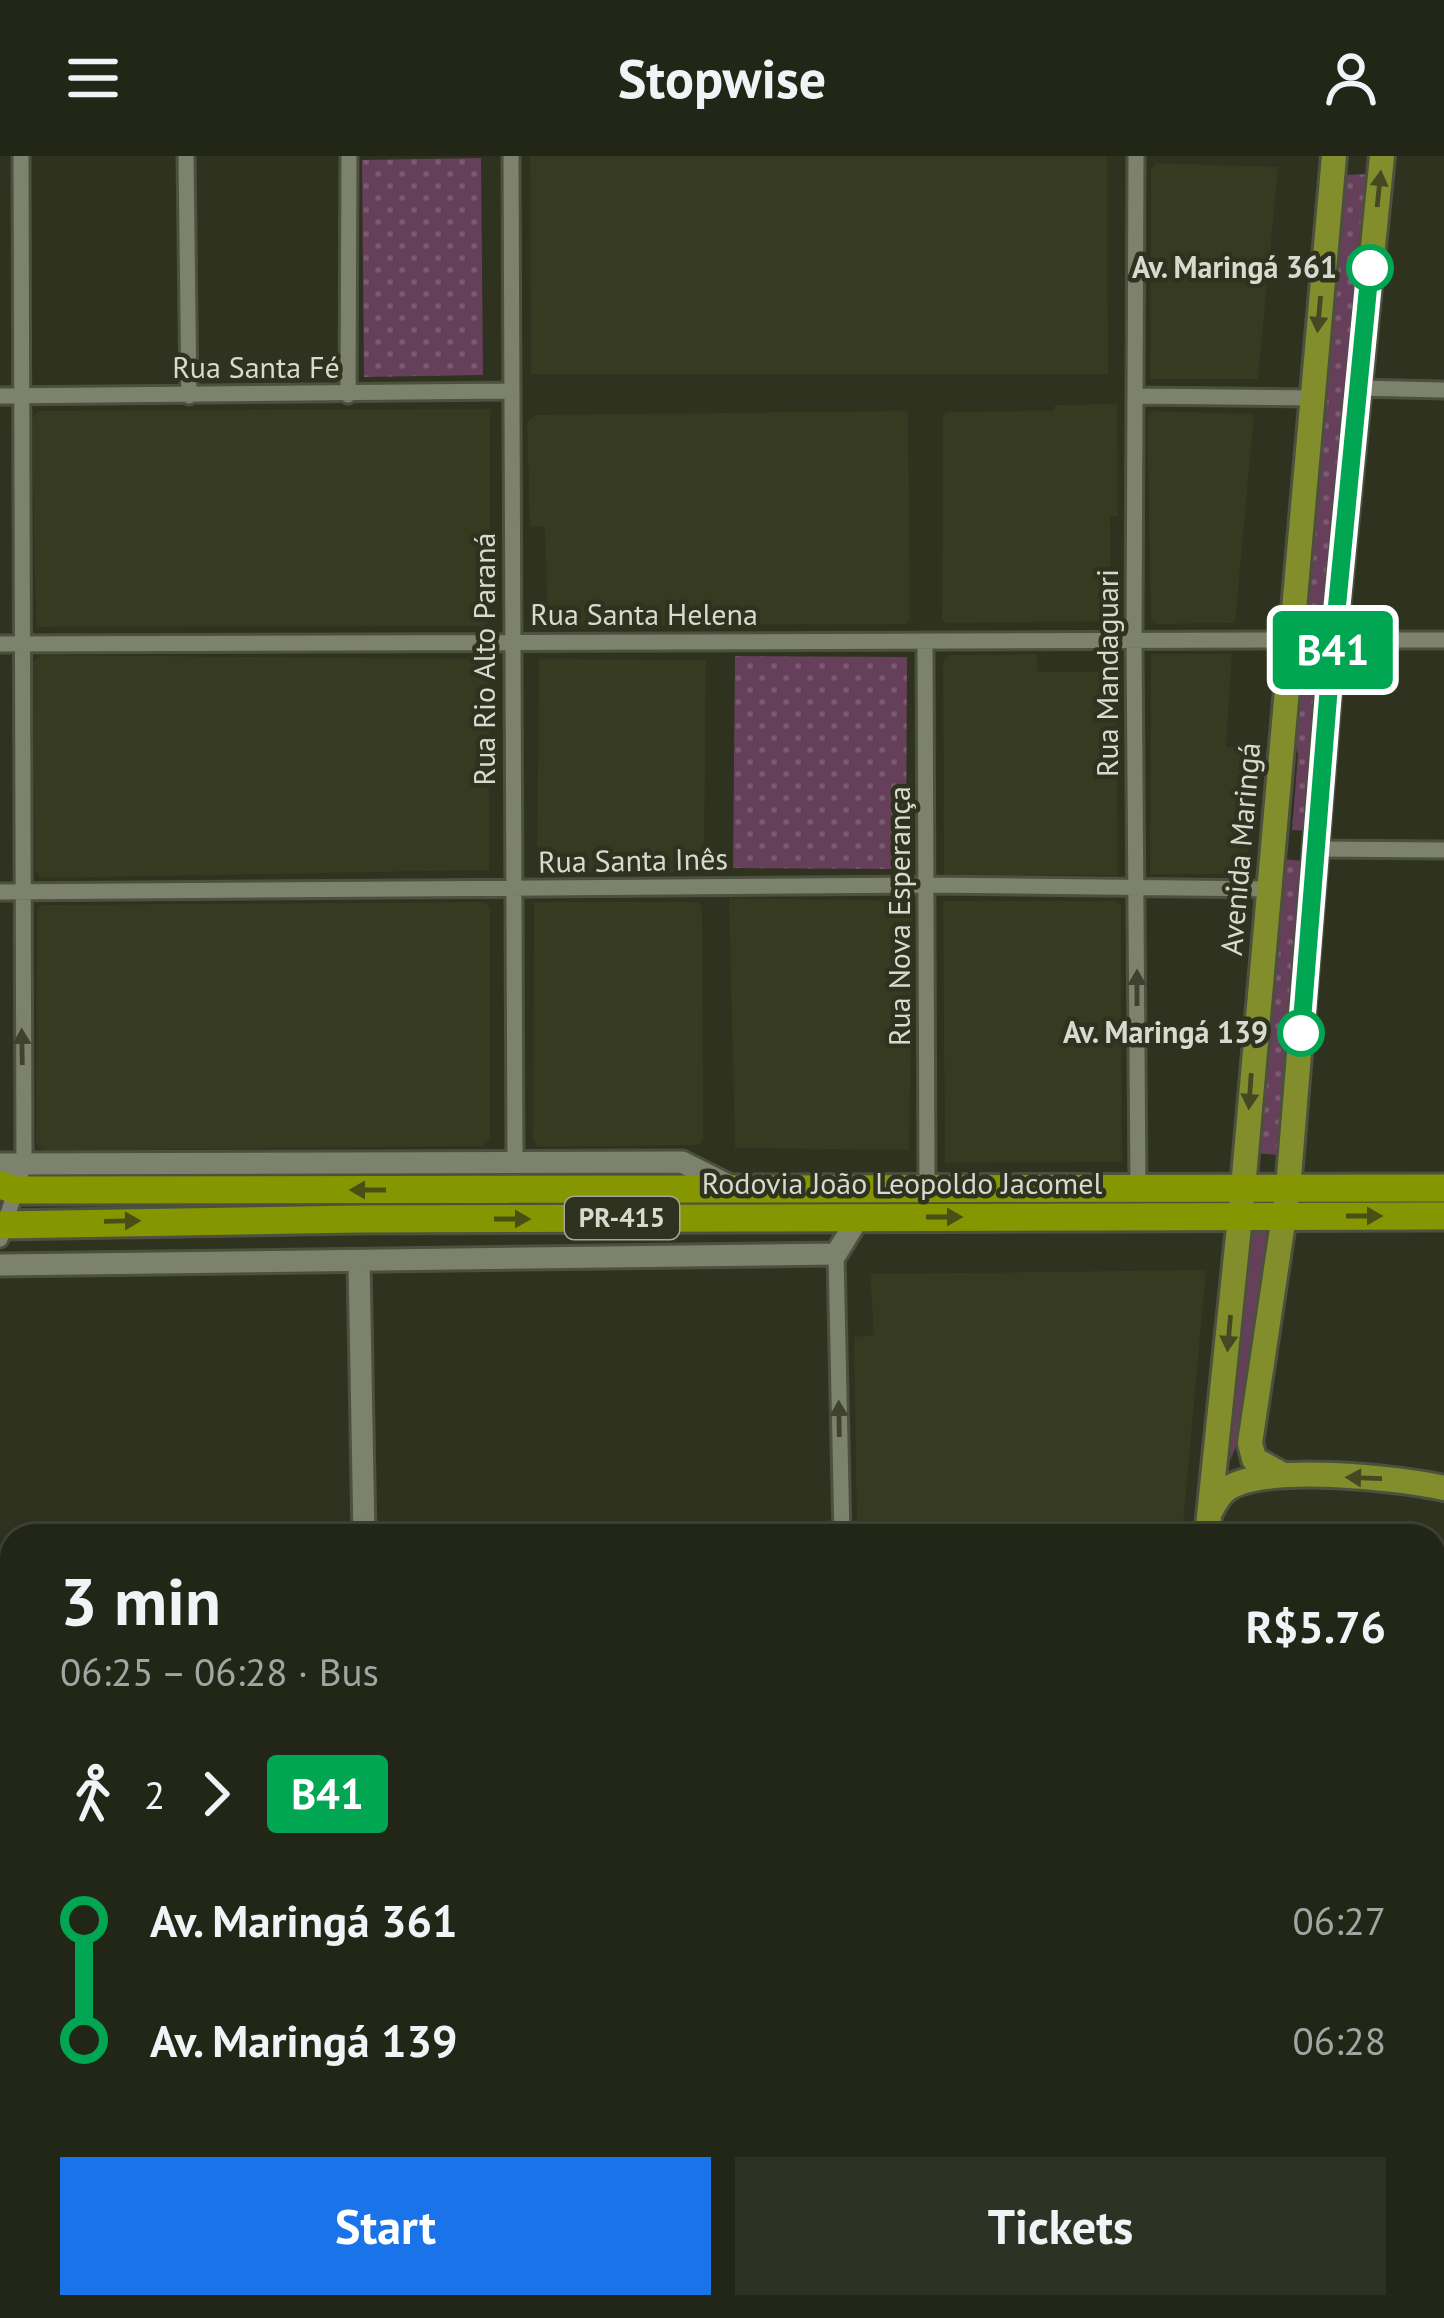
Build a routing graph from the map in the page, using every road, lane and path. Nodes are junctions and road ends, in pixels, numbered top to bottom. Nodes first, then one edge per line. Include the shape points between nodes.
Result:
1 (21, 156) edge
2 (185, 156) edge
3 (349, 156) edge
4 (511, 156) edge
5 (1136, 156) edge
6 (1334, 156) edge
7 (1382, 156) edge
8 (1357, 388) junction
9 (1444, 390) edge
10 (512, 391) junction
11 (348, 395) junction
12 (0, 396) edge
13 (22, 396) junction
14 (189, 396) junction
15 (1136, 396) junction
16 (1311, 398) junction
17 (1288, 640) junction
18 (1444, 640) edge
19 (925, 641) junction
20 (1134, 641) junction
21 (1334, 642) junction
22 (513, 643) junction
23 (0, 644) edge
24 (22, 644) junction
25 (1272, 849) junction
26 (1317, 849) junction
27 (1444, 850) edge
28 (928, 885) junction
29 (1136, 886) junction
30 (1268, 889) junction
31 (514, 890) junction
32 (0, 892) edge
33 (20, 892) junction
34 (515, 1162) junction
35 (0, 1164) edge
36 (13, 1179) edge
37 (1444, 1188) edge
38 (1138, 1189) junction
39 (737, 1190) junction
40 (927, 1190) junction
41 (1241, 1202) junction
42 (1286, 1202) junction
43 (1444, 1216) edge
44 (859, 1217) junction
45 (2, 1229) edge
46 (836, 1254) junction
47 (359, 1261) junction
48 (0, 1265) edge
49 (1283, 1475) junction
50 (1444, 1488) edge
51 (364, 1524) edge
52 (842, 1524) edge
53 (1208, 1524) edge

1 - 13 street
2 - 14 street
3 - 11 street
4 - 10 street, Rua Rio Alto Paraná
5 - 15 street, Rua Mandaguari
6 -> 16 main road, Avenida Maringá
8 -> 7 main road
8 - 9 street
8 - 21 main road
10 - 11 street, Rua Santa Fé
10 - 22 street, Rua Rio Alto Paraná
11 - 14 street, Rua Santa Fé
12 - 13 street, Rua Santa Fé
13 - 14 street, Rua Santa Fé
13 - 24 street
15 - 16 street
15 - 20 street, Rua Mandaguari
16 - 17 main road, Avenida Maringá
17 - 20 street, Rua Santa Helena
17 - 21 main road
17 - 25 main road, Avenida Maringá
18 - 21 street
19 - 20 street, Rua Santa Helena
19 - 22 street, Rua Santa Helena
19 - 28 street, Rua Nova Esperança
20 - 29 street, Rua Mandaguari
21 - 26 main road
22 - 24 street, Rua Santa Helena
22 - 31 street, Rua Rio Alto Paraná
23 - 24 street, Rua Santa Helena
24 - 33 street
25 - 26 main road
25 - 30 main road, Avenida Maringá
26 - 27 street
26 - 42 main road
28 - 29 street, Rua Santa Inês
28 - 31 street, Rua Santa Inês
28 - 40 street, Rua Nova Esperança
29 - 30 street, Rua Santa Inês
38 -> 29 street, Rua Mandaguari
30 -> 41 main road, Avenida Maringá
31 - 33 street, Rua Santa Inês
31 - 34 street, Rua Rio Alto Paraná
32 - 33 street, Rua Santa Inês
36 -> 33 street
34 - 36 street, Rodovia João Leopoldo Jacomel
34 - 39 street, Rodovia João Leopoldo Jacomel via 682,1162
35 - 36 street, Rodovia João Leopoldo Jacomel
39 -> 36 highway, Rodovia João Leopoldo Jacomel / PR-415
36 - 45 street
37 - 42 highway, Rodovia João Leopoldo Jacomel / PR-415
38 - 40 highway, Rodovia João Leopoldo Jacomel / PR-415
38 - 41 highway, Rodovia João Leopoldo Jacomel / PR-415
39 - 40 highway, Rodovia João Leopoldo Jacomel / PR-415
41 - 42 highway, Rodovia João Leopoldo Jacomel / PR-415
44 -> 41 highway, Rodovia João Leopoldo Jacomel / PR-415
41 -> 53 main road, Avenida Maringá
42 -> 43 highway, Rodovia João Leopoldo Jacomel / PR-415
42 - 49 main road via 1250,1443 1254,1459
45 -> 44 highway, Rodovia João Leopoldo Jacomel / PR-415
44 - 46 street
46 - 47 street
52 -> 46 street
47 - 48 street
47 - 51 street
50 -> 49 main road
49 - 53 main road via 1228,1488

